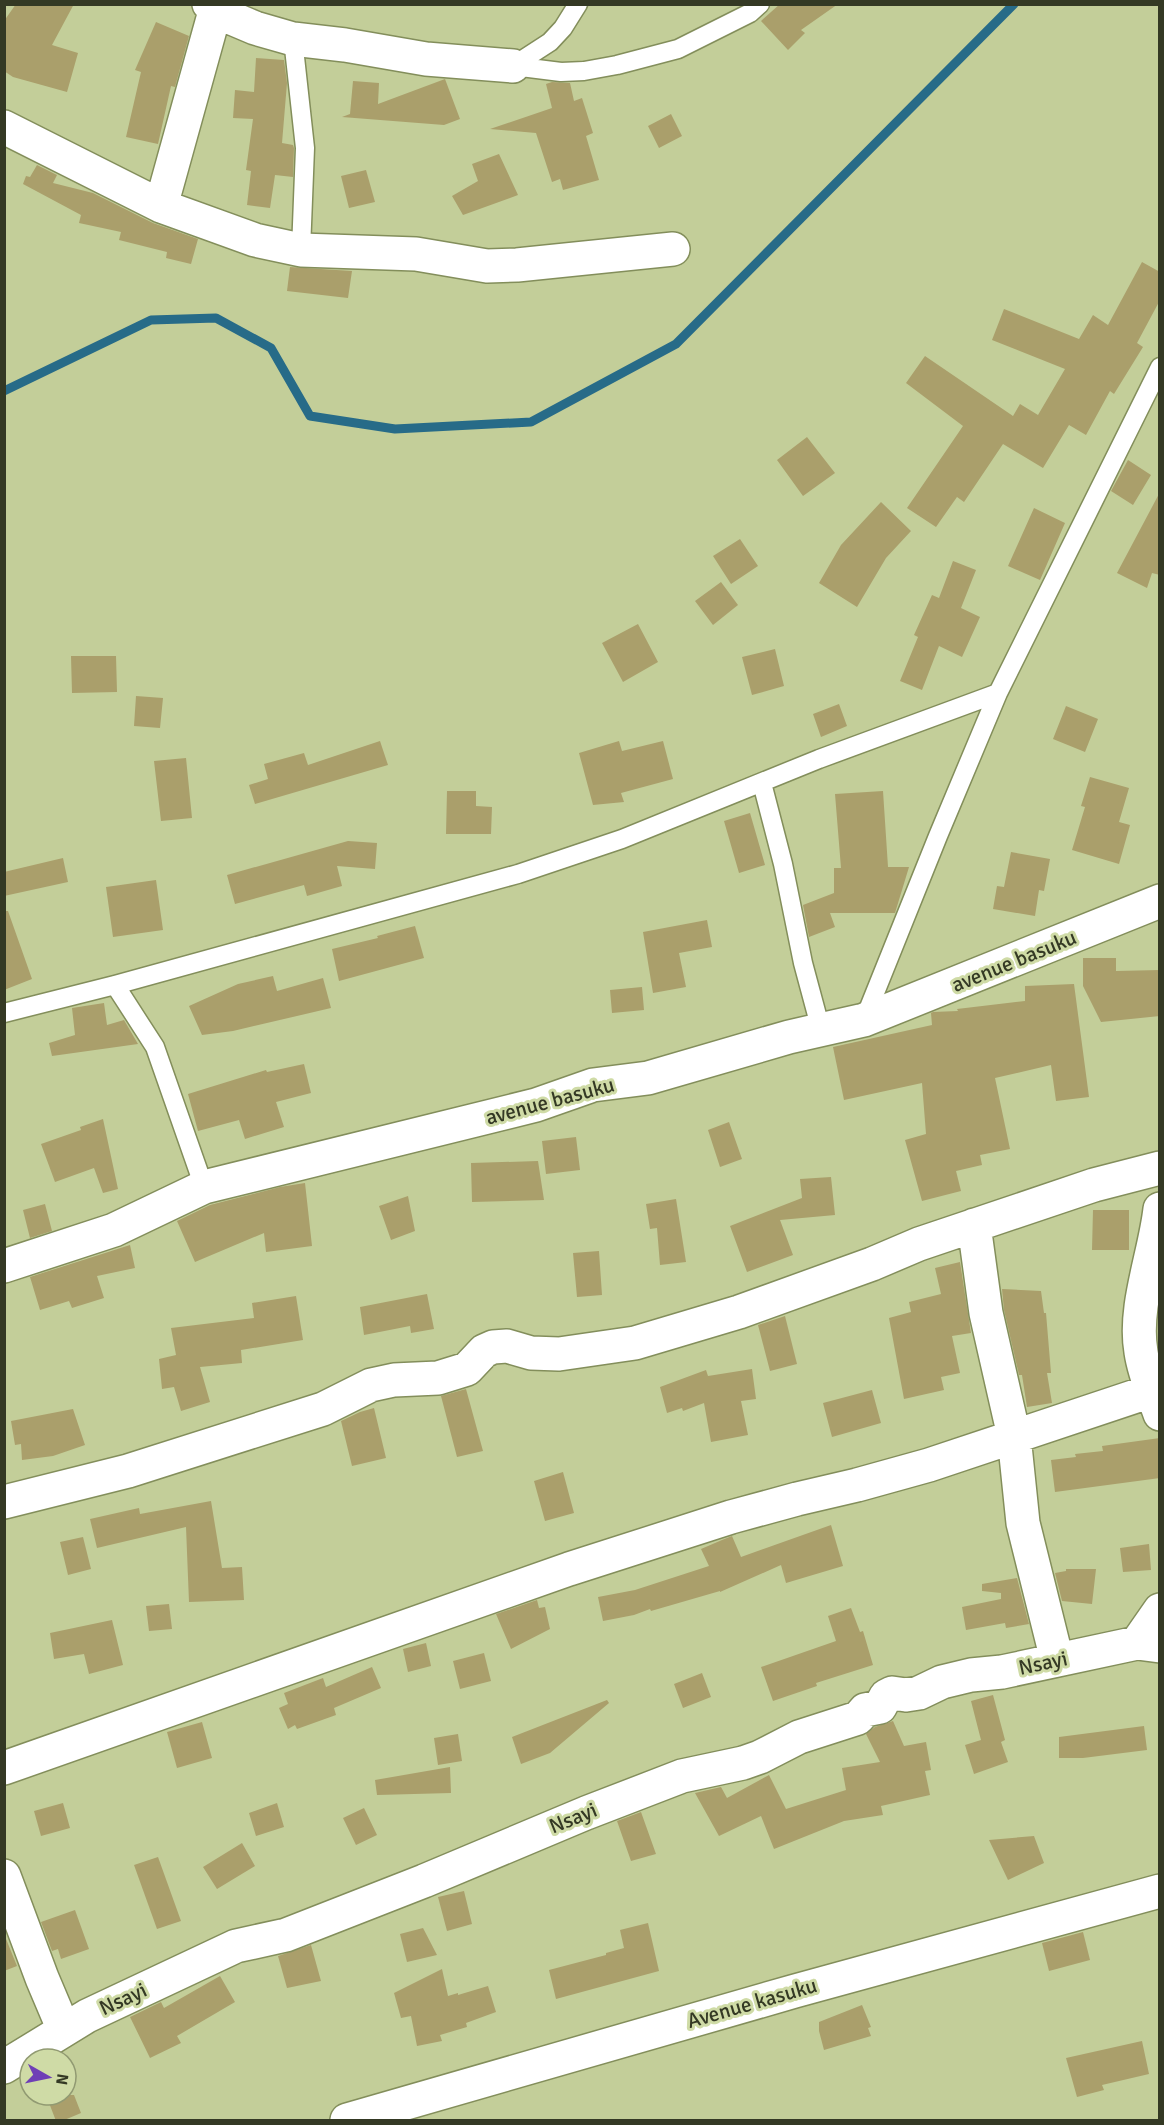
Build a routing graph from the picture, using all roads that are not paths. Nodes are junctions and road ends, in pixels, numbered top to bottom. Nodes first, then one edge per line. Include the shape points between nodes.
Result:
1 (578, 4) edge
2 (760, 4) edge
3 (214, 6) edge
4 (293, 39) junction
5 (513, 66) junction
6 (4, 127) edge
7 (161, 206) junction
8 (673, 249) dead end
9 (301, 250) junction
10 (1160, 368) edge
11 (998, 693) junction
12 (762, 783) junction
13 (1159, 901) edge
14 (115, 985) junction
15 (4, 1013) edge
16 (864, 1020) junction
17 (822, 1030) junction
18 (1159, 1178) edge
19 (204, 1187) junction
20 (1160, 1209) edge
21 (974, 1225) junction
22 (4, 1266) edge
23 (1157, 1397) edge
24 (1014, 1436) junction
25 (4, 1502) edge
26 (1160, 1610) edge
27 (1148, 1645) edge
28 (1058, 1660) junction
29 (4, 1768) edge
30 (6, 1887) edge
31 (1160, 1891) edge
32 (64, 2030) junction
33 (4, 2067) edge
34 (426, 2109) edge
35 (347, 2121) edge

1 - 5 lane via 550,42
2 - 5 lane via 678,49 617,65 561,72
3 - 4 street via 255,28
3 - 7 street
4 - 5 street via 426,59
4 - 9 lane via 305,148
6 - 7 street
7 - 9 street via 255,240
8 - 9 street via 497,266 416,254
10 - 11 lane
11 - 12 lane
11 - 16 lane
12 - 14 lane via 622,839 518,874
12 - 17 lane
13 - 16 street, avenue basuku
14 - 15 lane
14 - 19 lane via 155,1047
16 - 17 street, avenue basuku
17 - 19 street, avenue basuku via 648,1078 593,1085 536,1105
18 - 21 street via 1094,1185
19 - 22 street, avenue basuku via 114,1230
20 - 23 street via 1141,1311 1140,1350
21 - 24 street via 986,1313
21 - 25 street via 739,1312 635,1343 559,1354 493,1347 467,1369 438,1378 371,1385 323,1409 128,1471
23 - 24 street
24 - 28 street via 1023,1523
24 - 29 street via 919,1468 731,1516 568,1569
26 - 27 street
27 - 28 street, Nsayi
28 - 32 street, Nsayi via 971,1675 919,1693 892,1693 880,1707 865,1710 858,1718 799,1737 760,1757 682,1776 286,1935 236,1946
30 - 32 street
31 - 34 street, Avenue kasuku via 795,1991
32 - 33 street, Nsayi
34 - 35 street, Avenue kasuku

